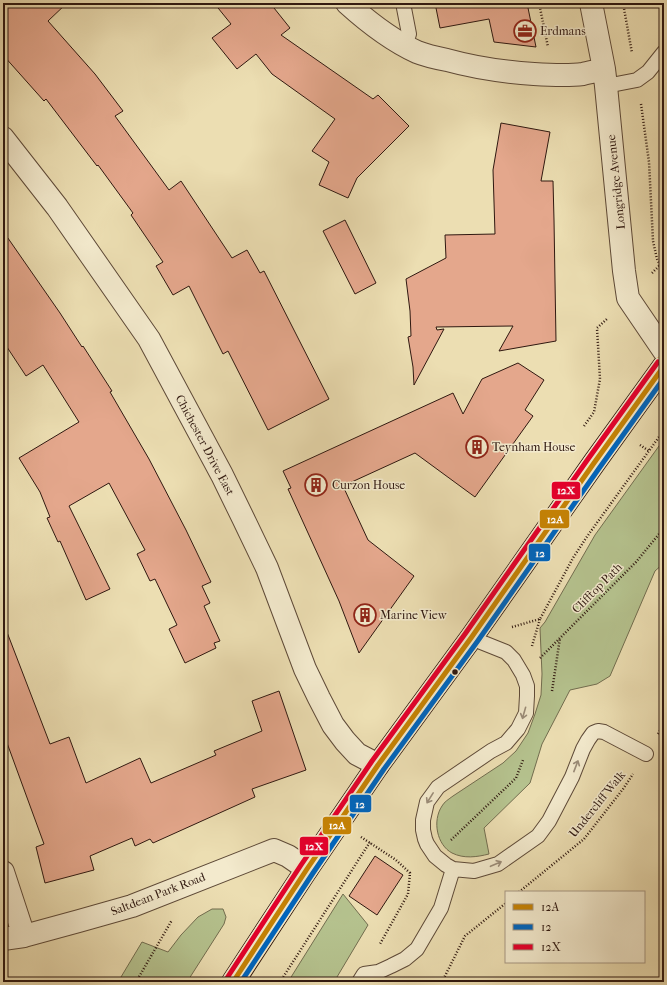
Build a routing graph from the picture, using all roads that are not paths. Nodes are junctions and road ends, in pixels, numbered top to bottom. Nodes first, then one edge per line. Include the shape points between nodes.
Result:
1 (347, 3) edge
2 (403, 3) edge
3 (591, 3) edge
4 (405, 46) junction
5 (664, 52) edge
6 (605, 78) junction
7 (3, 138) edge
8 (664, 351) edge
9 (664, 366) edge
10 (471, 638) junction
11 (646, 754) road end
12 (378, 765) junction
13 (307, 869) junction
14 (453, 869) junction
15 (3, 872) edge
16 (14, 937) edge
17 (362, 978) edge
18 (233, 982) edge

1 - 4 street via 366,20
2 - 4 lane via 409,34
3 - 6 street, Longridge Avenue
4 - 6 street via 463,65 511,73 582,74
5 - 6 lane via 648,72 637,80
6 - 8 street, Longridge Avenue via 628,298
7 - 12 street, Chichester Drive East via 57,206 149,339 222,475 267,568 305,669 333,725 357,754
9 - 10 main road
10 - 12 main road
10 -> 14 lane via 506,652 514,660 523,675 528,696 526,713 518,729 506,743 438,787 427,802 423,820 427,844 435,856
14 -> 11 lane via 474,871 498,864 538,836 549,821 593,733 604,732
12 - 13 main road
13 - 16 street, Saltdean Park Road via 274,850 132,906
13 - 18 main road
14 - 17 lane via 441,908 417,949 405,959
15 - 16 street

